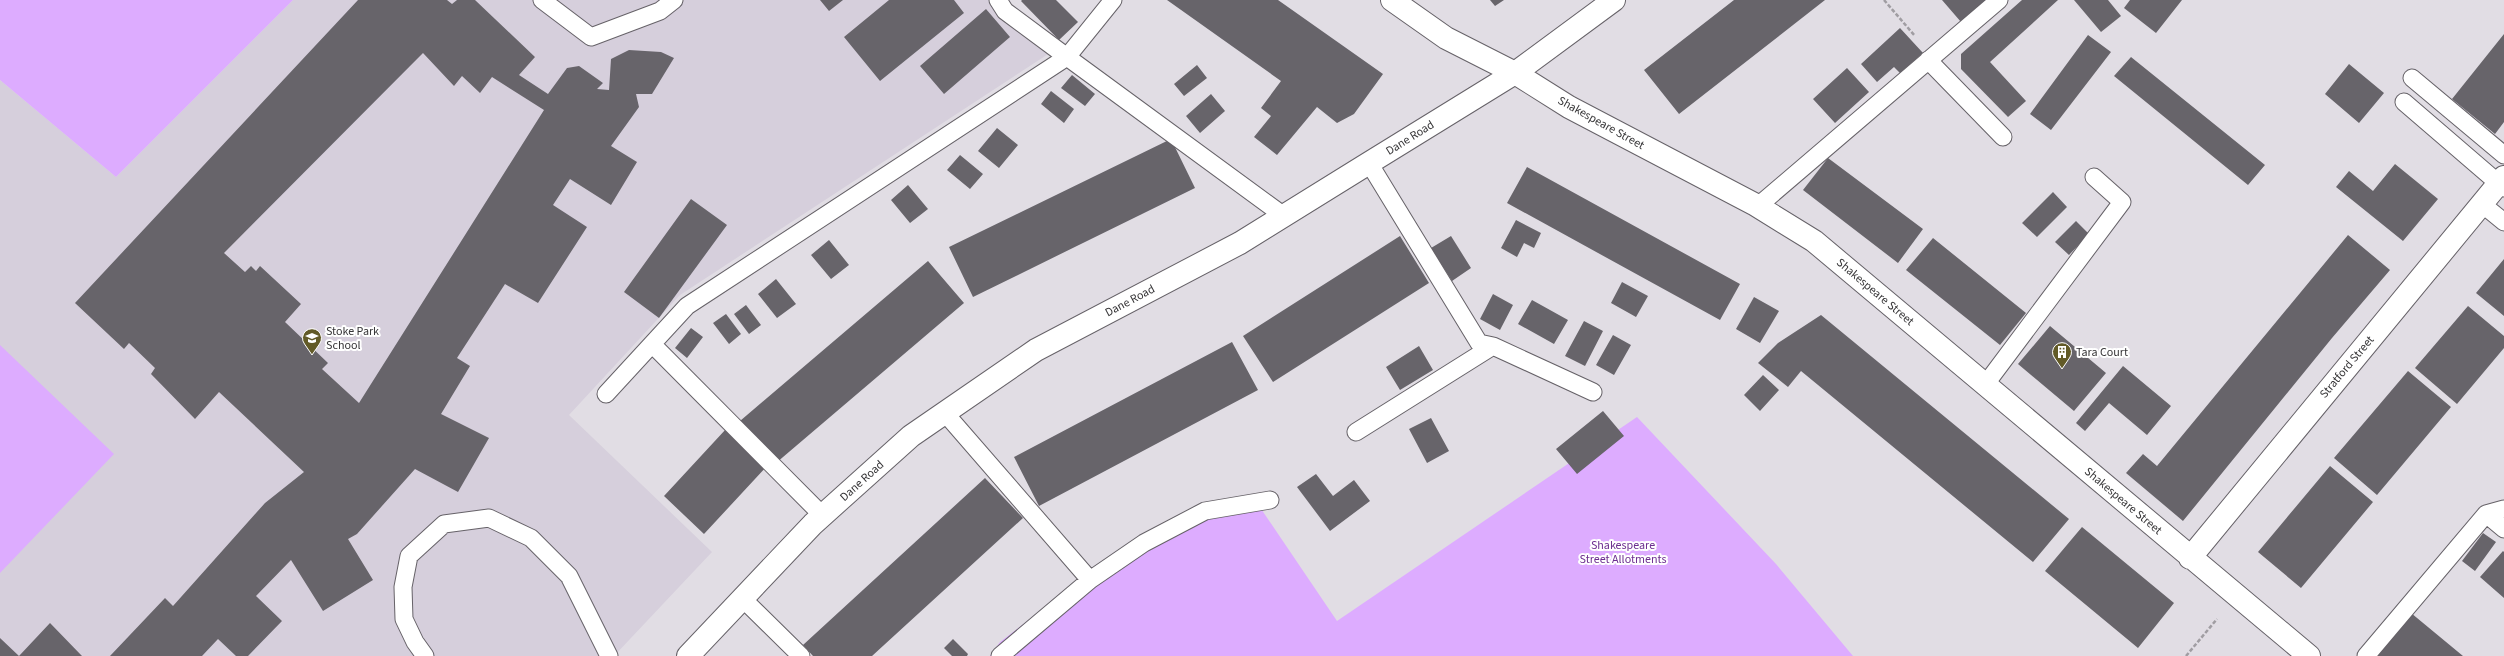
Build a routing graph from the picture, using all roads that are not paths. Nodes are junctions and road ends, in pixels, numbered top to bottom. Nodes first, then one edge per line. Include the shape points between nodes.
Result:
1 (542, 0) edge
2 (674, 0) edge
3 (998, 0) edge
4 (1113, 0) edge
5 (1392, 0) edge
6 (1614, 0) edge
7 (1999, 0) edge
8 (1067, 57) junction
9 (1930, 58) junction
10 (1515, 73) junction
11 (2412, 78) dead end
12 (2404, 102) dead end
13 (2003, 137) dead end
14 (2504, 155) edge
15 (1369, 163) junction
16 (2094, 177) dead end
17 (2502, 183) edge
18 (2482, 204) junction
19 (1758, 206) junction
20 (1284, 216) junction
21 (2504, 222) edge
22 (652, 344) junction
23 (1493, 346) junction
24 (1984, 385) junction
25 (1593, 392) dead end
26 (606, 394) dead end
27 (945, 413) junction
28 (1356, 432) dead end
29 (1270, 500) dead end
30 (2504, 509) edge
31 (2486, 514) junction
32 (823, 516) junction
33 (2504, 529) edge
34 (2190, 558) junction
35 (1090, 580) junction
36 (742, 599) junction
37 (425, 656) edge
38 (609, 656) edge
39 (688, 656) edge
40 (801, 656) edge
41 (1000, 656) edge
42 (2310, 656) edge
43 (2366, 656) edge

1 - 2 lane via 591,37 660,11
3 - 8 lane via 1005,11
4 - 8 lane
5 - 10 street, Shakespeare Street via 1446,38
6 - 10 street, Dane Road
7 - 9 lane
8 - 20 lane
8 - 22 lane via 687,306
9 - 13 lane
9 - 19 lane
10 - 15 street, Dane Road
10 - 19 street, Shakespeare Street via 1570,107
11 - 14 lane
12 - 17 lane
15 - 20 street, Dane Road
15 - 23 lane via 1479,343
16 - 24 lane via 2122,202
17 - 18 street, Stratford Street
18 - 21 lane
18 - 34 street, Stratford Street
19 - 24 street, Shakespeare Street via 1814,241
20 - 27 street, Dane Road via 1240,243 1036,350
22 - 26 lane
22 - 32 lane
23 - 25 lane
23 - 28 lane
24 - 34 street, Shakespeare Street
27 - 32 street, Dane Road via 911,436
27 - 35 lane
29 - 35 lane via 1205,511 1144,543
30 - 31 lane
31 - 33 lane
31 - 43 lane
32 - 36 street, Dane Road
34 - 42 street, Shakespeare Street
35 - 41 lane
36 - 39 street, Dane Road
36 - 40 lane
37 - 38 lane via 404,619 403,587 409,556 444,524 489,518 531,538 569,576

